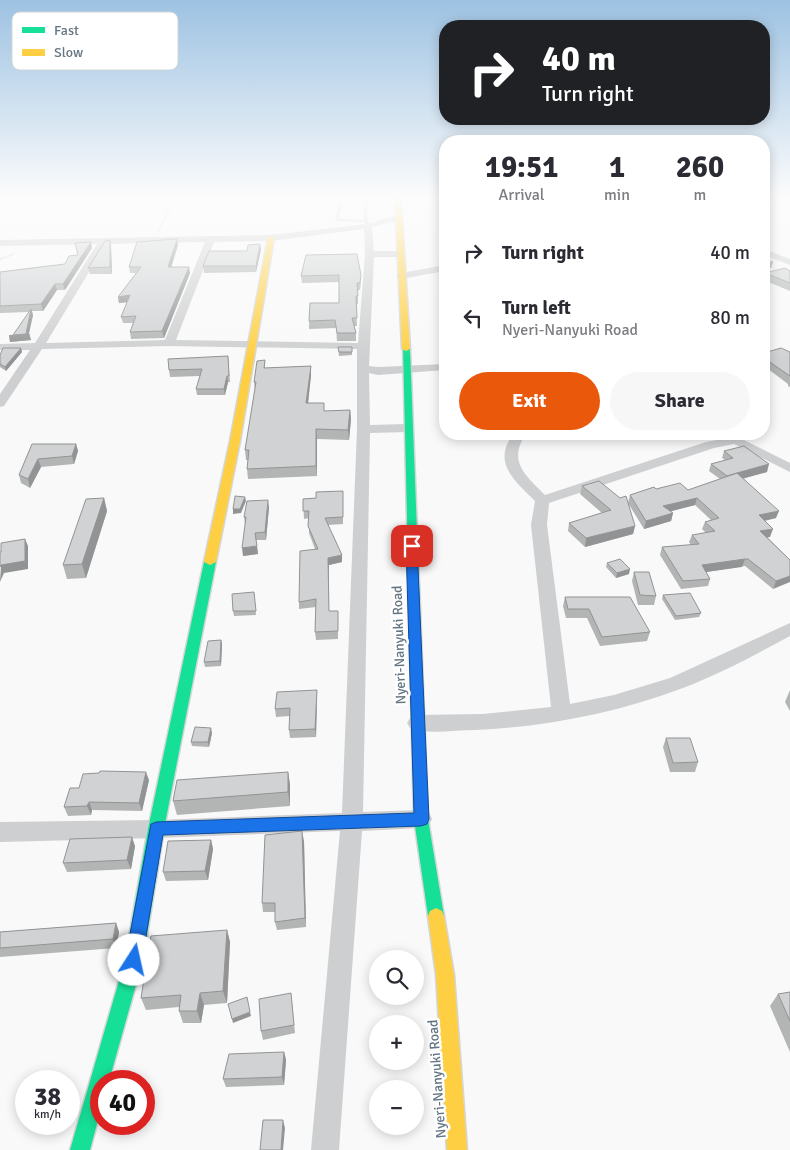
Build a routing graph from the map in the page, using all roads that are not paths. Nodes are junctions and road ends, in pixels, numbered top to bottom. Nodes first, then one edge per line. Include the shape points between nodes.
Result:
1 (96, 252) edge
2 (207, 252) edge
3 (269, 252) edge
4 (370, 254) joint
5 (400, 254) joint
6 (770, 254) edge
7 (790, 262) edge
8 (439, 268) edge
9 (401, 276) junction
10 (170, 343) junction
11 (252, 344) junction
12 (38, 346) junction
13 (362, 346) junction
14 (0, 347) edge
15 (439, 367) edge
16 (409, 368) junction
17 (363, 369) junction
18 (0, 402) edge
19 (408, 428) junction
20 (364, 429) junction
21 (516, 440) edge
22 (790, 468) edge
23 (542, 500) junction
24 (790, 629) edge
25 (561, 712) junction
26 (417, 723) junction
27 (421, 819) junction
28 (352, 823) junction
29 (156, 829) junction
30 (0, 832) edge
31 (80, 1150) edge
32 (325, 1150) edge
33 (458, 1150) edge

1 - 12 street
2 - 10 street
3 - 11 main road
4 - 5 street
4 - 13 street
5 - 9 main road, Nyeri-Nanyuki Road
6 - 7 street
8 - 9 street
9 - 16 main road, Nyeri-Nanyuki Road
10 - 11 street
10 - 12 street
11 - 13 street
11 - 29 main road via 223,504
12 - 14 street
12 - 18 street
13 - 17 street
15 - 16 street
16 - 17 street
16 - 19 main road, Nyeri-Nanyuki Road
17 - 20 street
19 - 20 street
19 - 26 main road, Nyeri-Nanyuki Road
20 - 28 street
21 - 23 street via 510,450 513,466
22 - 23 street via 736,440 711,444
23 - 25 street via 539,525
24 - 25 street via 676,683 626,699
25 - 26 street via 513,720
26 - 27 main road, Nyeri-Nanyuki Road
27 - 28 street
27 - 33 main road, Nyeri-Nanyuki Road via 445,975
28 - 29 street
28 - 32 street
29 - 30 street
29 - 31 main road via 134,960

